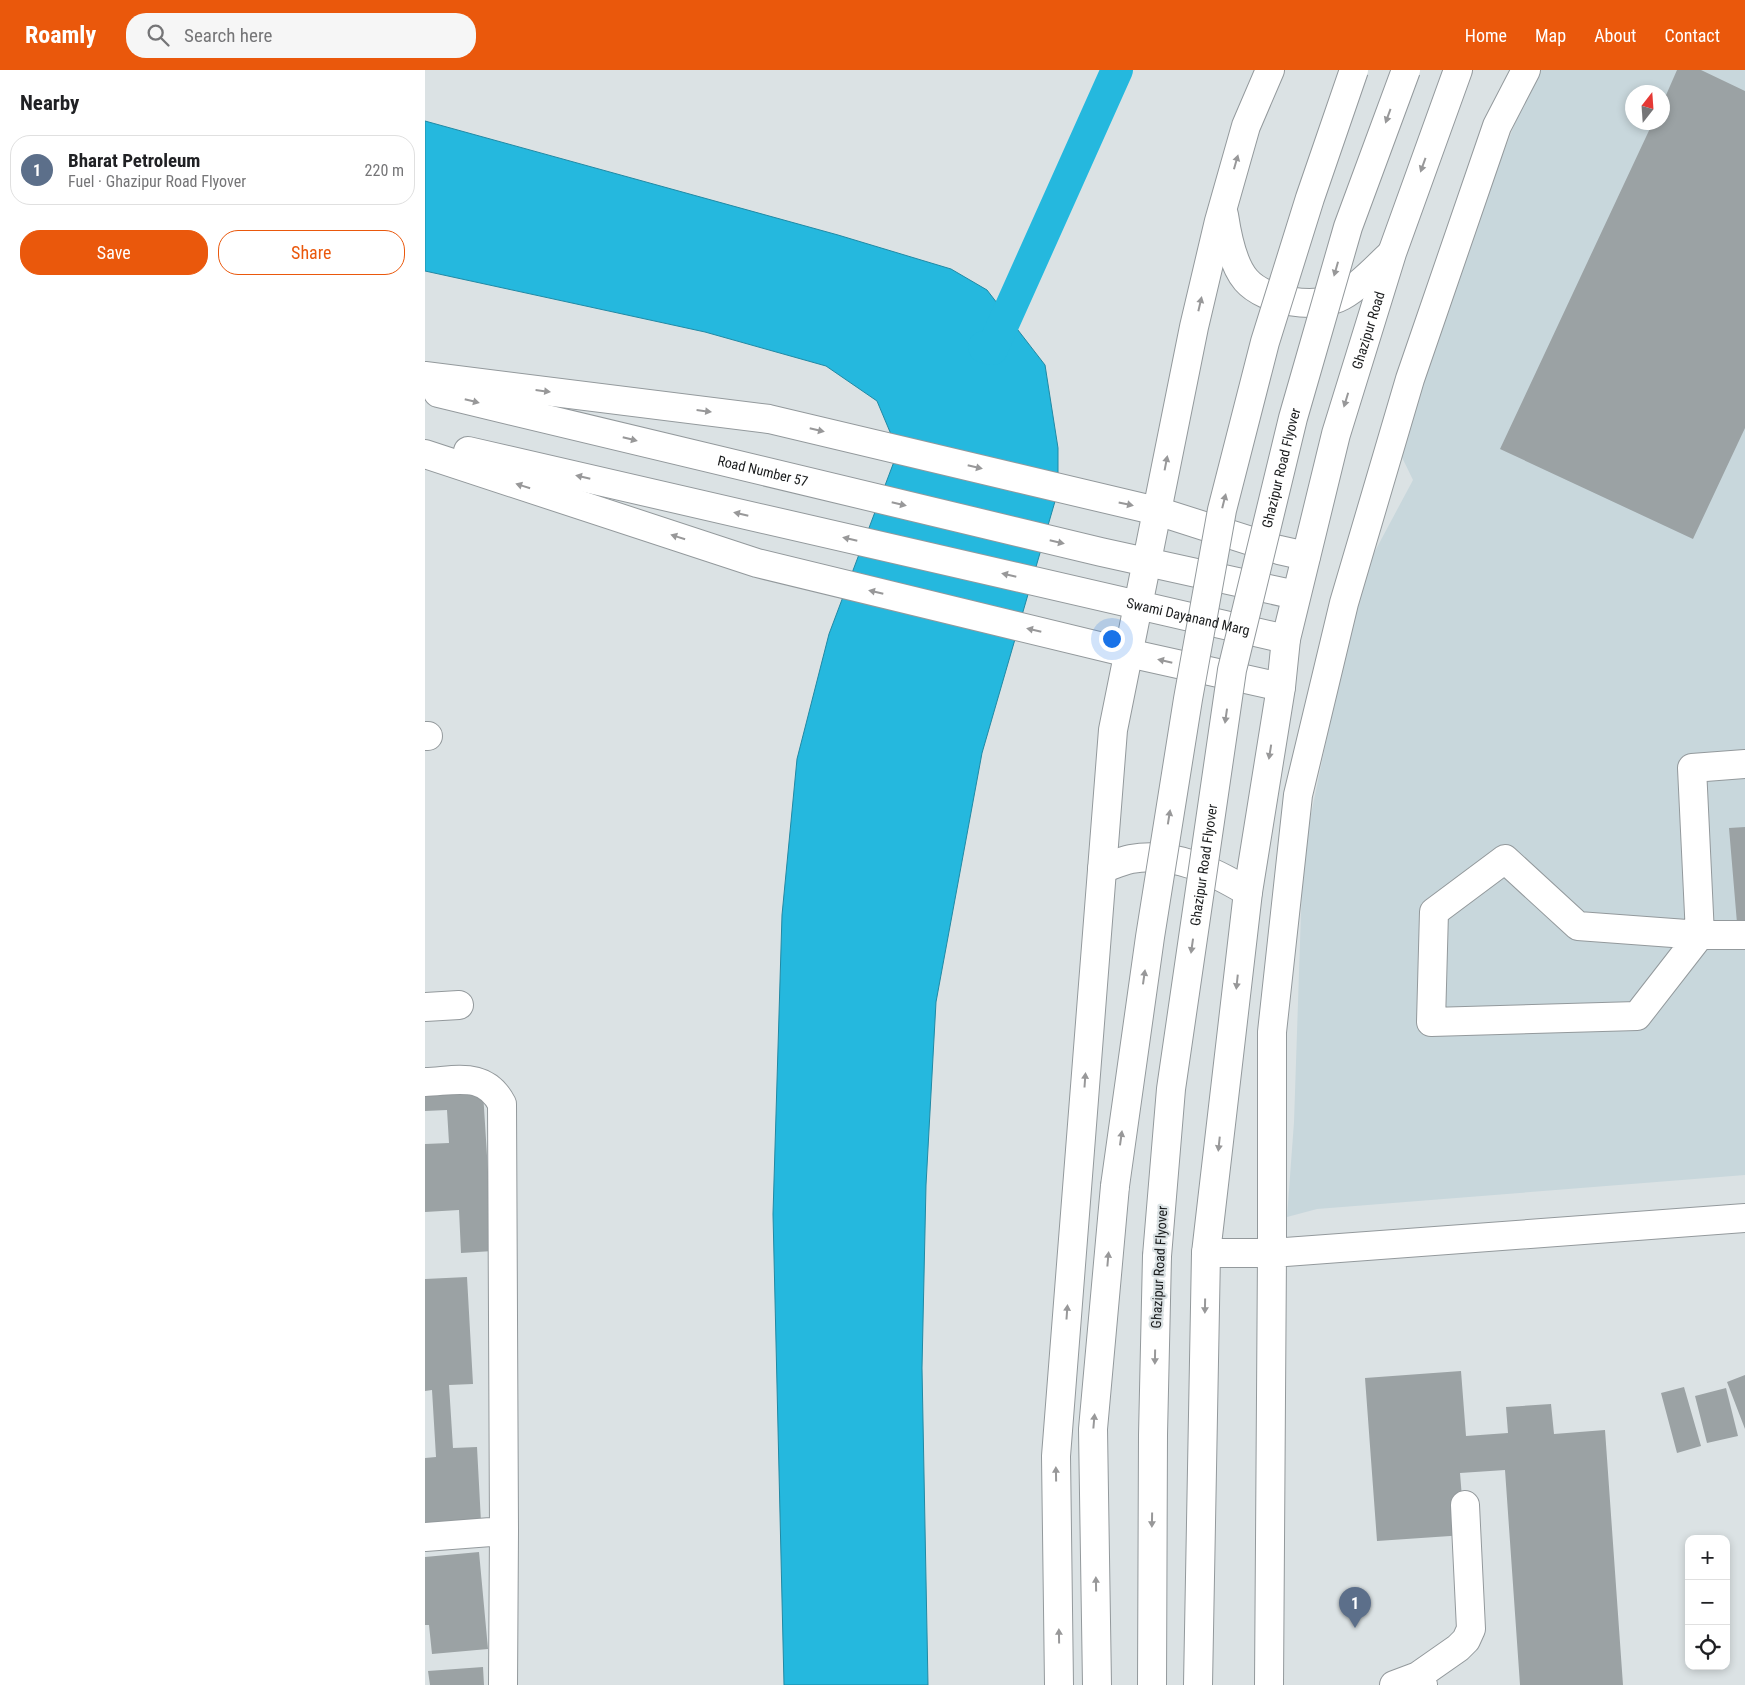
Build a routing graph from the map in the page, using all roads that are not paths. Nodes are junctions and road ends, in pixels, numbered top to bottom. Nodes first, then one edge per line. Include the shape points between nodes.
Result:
1 (1270, 70) edge
2 (1354, 70) edge
3 (1406, 70) edge
4 (1458, 70) edge
5 (1526, 70) edge
6 (1223, 209) junction
7 (1392, 253) junction
8 (425, 376) edge
9 (425, 390) edge
10 (425, 441) edge
11 (425, 454) edge
12 (1157, 511) junction
13 (1306, 556) junction
14 (1147, 562) junction
15 (1296, 595) junction
16 (1137, 604) junction
17 (1286, 639) junction
18 (1128, 652) junction
19 (1281, 687) junction
20 (1745, 764) edge
21 (1101, 869) junction
22 (1248, 892) junction
23 (1745, 935) edge
24 (1700, 936) junction
25 (459, 1005) dead end
26 (425, 1007) edge
27 (425, 1082) edge
28 (1743, 1225) edge
29 (1272, 1253) junction
30 (1207, 1254) junction
31 (1465, 1504) dead end
32 (504, 1531) junction
33 (425, 1537) edge
34 (1412, 1682) edge
35 (503, 1685) edge
36 (1059, 1685) edge
37 (1097, 1685) edge
38 (1152, 1685) edge
39 (1198, 1685) edge
40 (1269, 1685) edge

6 -> 1 main road via 1246,126
37 -> 2 main road, bridge via 1093,1429 1115,1186 1150,937 1222,510 1265,342
3 -> 38 main road, Ghazipur Road Flyover, bridge via 1343,246 1293,418 1232,670 1171,1089 1157,1256
4 -> 7 main road, Ghazipur Road
5 - 29 main road via 1497,126 1410,379 1344,603 1298,795 1272,1032
6 - 7 main road via 1232,250 1246,280 1262,292 1297,302 1318,303 1341,296
12 -> 6 main road via 1194,327
7 -> 13 main road, Ghazipur Road via 1336,434
8 -> 12 main road via 769,419
9 -> 14 main road, Road Number 57
16 -> 10 main road, Swami Dayanand Marg
18 -> 11 main road via 757,563
12 - 13 main road
12 - 14 main road
13 - 15 main road, Ghazipur Road
14 - 15 main road
14 - 16 main road
15 - 17 main road, Ghazipur Road
16 - 17 main road, Swami Dayanand Marg
16 - 18 main road
17 - 19 main road, Ghazipur Road
19 -> 18 main road
18 - 21 main road via 1113,730
19 -> 22 main road, Ghazipur Road
20 - 24 main road via 1692,768
21 - 22 main road via 1131,859 1157,858 1190,863 1222,876
36 -> 21 main road via 1056,1456
22 -> 30 main road, Ghazipur Road
23 - 24 main road
24 - 24 main road via 1578,926 1505,859 1433,912 1431,1022 1637,1016
25 - 26 main road
27 - 32 main road via 473,1080 496,1093 502,1104
28 - 29 main road
29 - 30 main road
29 - 40 main road
30 -> 39 main road, Ghazipur Road
31 - 34 main road via 1471,1629 1458,1648
32 - 33 main road
32 - 35 main road

